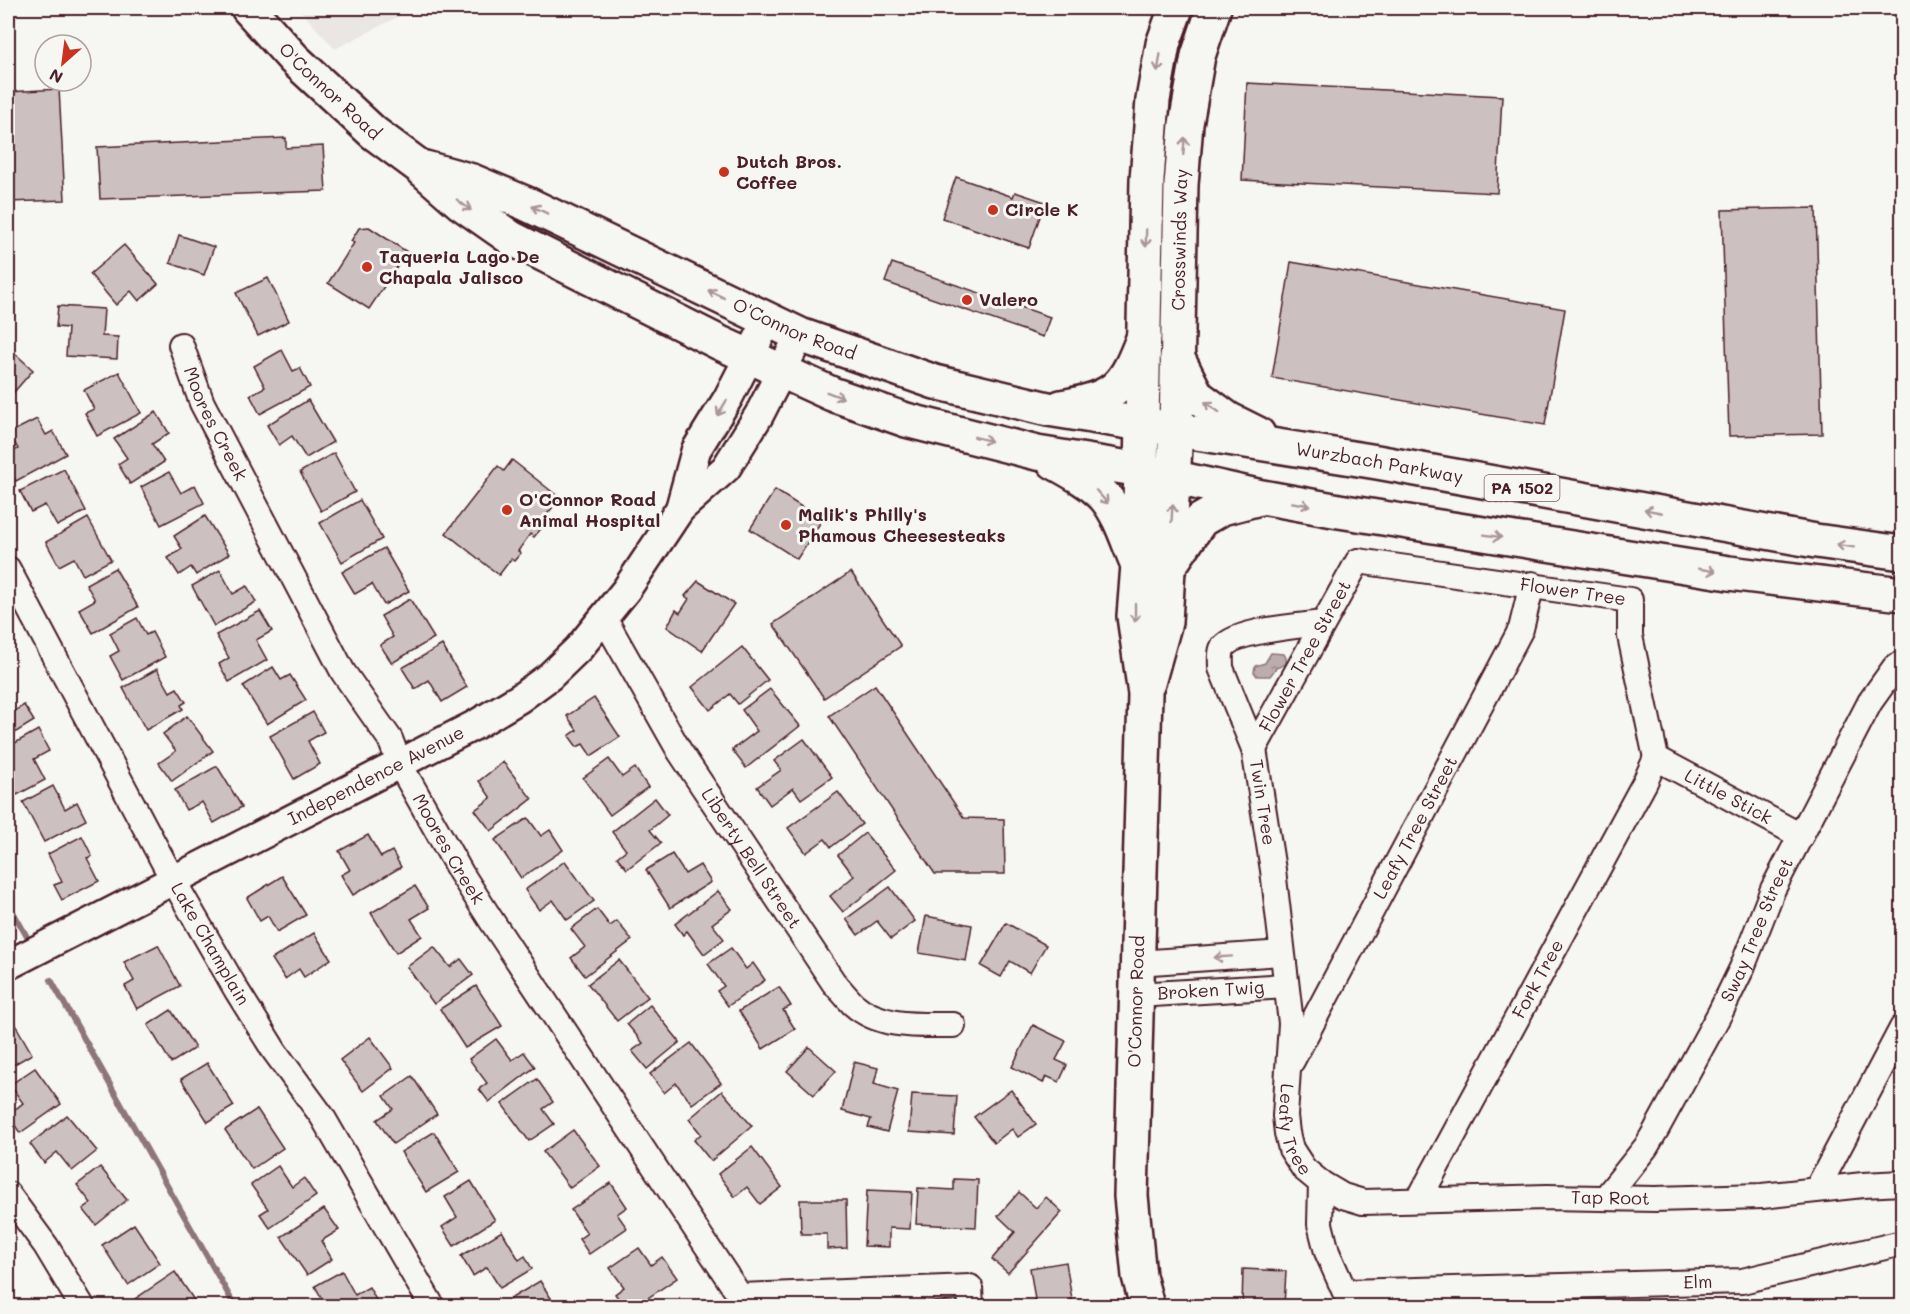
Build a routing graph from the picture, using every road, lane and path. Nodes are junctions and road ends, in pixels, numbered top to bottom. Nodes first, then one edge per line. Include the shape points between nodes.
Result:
1 (248, 8) edge
2 (1176, 8) edge
3 (1214, 8) edge
4 (420, 167) junction
5 (768, 320) junction
6 (800, 335) junction
7 (1144, 336) junction
8 (182, 345) dead end
9 (749, 357) junction
10 (1177, 357) junction
11 (781, 372) junction
12 (1048, 409) junction
13 (1141, 424) junction
14 (1176, 429) junction
15 (1281, 446) junction
16 (1037, 453) junction
17 (1141, 470) junction
18 (1172, 478) junction
19 (1262, 497) junction
20 (680, 509) junction
21 (1902, 553) edge
22 (1357, 563) joint
23 (1153, 566) junction
24 (8, 569) edge
25 (1532, 584) junction
26 (1902, 594) edge
27 (604, 618) junction
28 (1323, 623) junction
29 (1902, 663) edge
30 (1254, 749) junction
31 (1656, 758) junction
32 (400, 765) junction
33 (1801, 836) junction
34 (173, 880) junction
35 (1282, 953) junction
36 (8, 965) edge
37 (1137, 979) junction
38 (1286, 986) junction
39 (953, 1025) dead end
40 (1902, 1028) edge
41 (1288, 1068) junction
42 (1321, 1183) junction
43 (1902, 1183) edge
44 (1817, 1189) junction
45 (8, 1194) edge
46 (1606, 1197) junction
47 (1419, 1199) junction
48 (1902, 1243) edge
49 (970, 1297) edge
50 (1348, 1299) edge
51 (81, 1306) edge
52 (432, 1306) edge
53 (1146, 1306) edge

1 - 4 main road, O'Connor Road via 329,93
2 -> 7 main road, Crosswinds Way via 1162,44 1153,100
10 -> 3 main road, Crosswinds Way via 1186,124 1198,56
5 -> 4 main road, O'Connor Road via 527,204 472,180
4 -> 9 main road, O'Connor Road via 461,203 511,238
5 - 6 main road, O'Connor Road
5 - 9 street, Independence Avenue
6 - 11 street, Independence Avenue
6 - 12 main road, O'Connor Road via 935,382
7 - 12 main road via 1132,366 1114,391 1090,402
7 - 13 main road, Crosswinds Way
8 - 32 street, Moores Creek via 202,403 342,672 390,740
9 - 11 main road, O'Connor Road
9 -> 20 street, Independence Avenue via 696,450
10 - 14 main road, Crosswinds Way
15 -> 10 main road via 1228,419 1197,396
11 -> 16 main road, O'Connor Road via 906,420
11 - 20 street, Independence Avenue via 726,468
12 - 13 main road, O'Connor Road
13 - 14 main road, Wurzbach Parkway / PA 1502
13 - 17 main road, O'Connor Road
14 - 15 main road, Wurzbach Parkway / PA 1502
14 - 18 main road, Crosswinds Way
21 -> 15 main road, Wurzbach Parkway / PA 1502
16 - 17 main road, O'Connor Road
16 -> 23 main road via 1084,479 1105,497
17 - 18 main road
17 - 23 main road, O'Connor Road
18 - 19 main road
23 -> 18 main road, O'Connor Road
19 - 23 main road via 1222,508 1201,520
19 -> 26 main road via 1729,573
20 - 27 street, Independence Avenue
22 - 25 street, Flower Tree
22 - 28 street, Flower Tree Street
23 - 37 main road, O'Connor Road via 1165,622 1145,694
24 - 34 street, Lake Champlain
25 - 31 street, Flower Tree via 1630,600 1630,636
25 - 41 street, Leafy Tree Street via 1521,629
27 - 32 street, Independence Avenue via 550,676 520,698
27 - 39 street, Liberty Bell Street via 680,752 834,982 854,1005 881,1020
28 - 30 street, Flower Tree Street
28 - 30 street, Twin Tree via 1247,634 1223,647 1221,668
29 - 33 street, Sway Tree Street via 1894,667 1870,702
30 - 35 street, Twin Tree
31 - 33 street, Little Stick
31 - 47 street, Fork Tree
32 - 34 street, Independence Avenue
32 - 49 street, Moores Creek via 491,920 741,1296
33 - 46 street, Sway Tree Street via 1773,889 1720,1013 1656,1130
34 - 36 street, Independence Avenue
34 - 52 street, Lake Champlain via 275,1052 322,1116
35 -> 37 street, Broken Twig
35 - 38 street, Twin Tree
37 - 38 street, Broken Twig
37 - 53 main road, O'Connor Road via 1131,1196
38 - 41 street, Twin Tree via 1291,1023
40 - 44 street
41 - 42 street, Leafy Tree via 1285,1116 1291,1149 1304,1169
42 - 47 street, Tap Root via 1363,1202
42 - 50 street via 1320,1224 1327,1252
43 - 44 street, Tap Root
44 - 46 street, Tap Root via 1762,1196
45 - 51 street via 46,1246
46 - 47 street, Tap Root
48 - 50 street, Elm via 1742,1281

